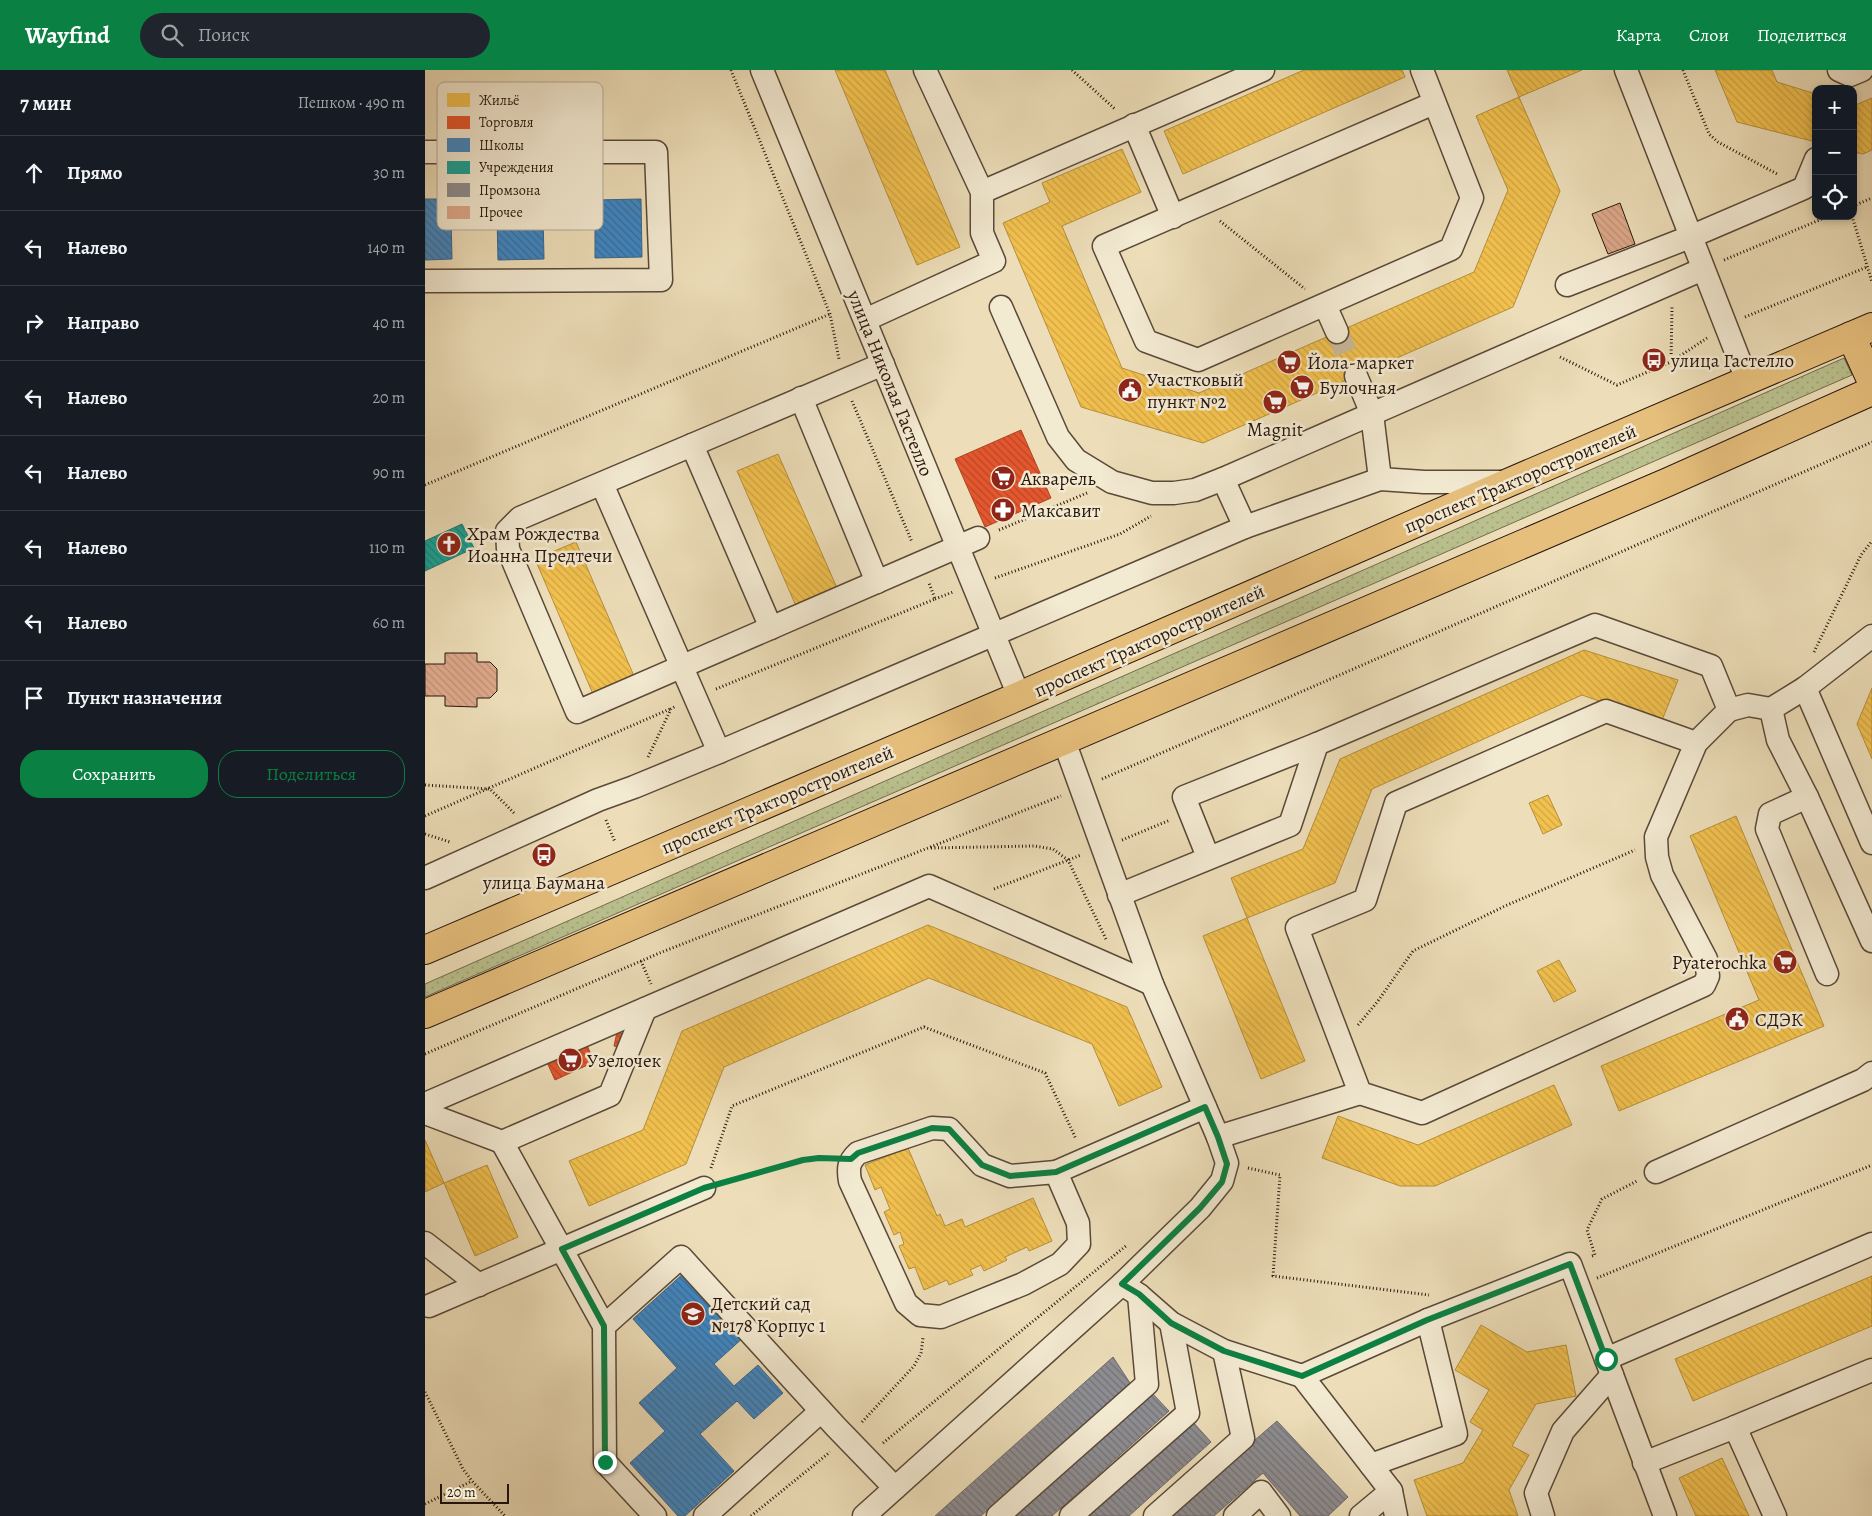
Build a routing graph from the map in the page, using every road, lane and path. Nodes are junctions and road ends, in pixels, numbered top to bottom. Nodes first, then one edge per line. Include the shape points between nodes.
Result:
1 (731, 70) edge
2 (763, 70) edge
3 (925, 70) edge
4 (1072, 70) edge
5 (1263, 70) edge
6 (1422, 70) edge
7 (1626, 70) edge
8 (1683, 70) edge
9 (1434, 103) junction
10 (1134, 125) junction
11 (603, 152) edge
12 (1812, 168) edge
13 (1803, 188) junction
14 (982, 192) junction
15 (1872, 198) edge
16 (1857, 204) edge
17 (1214, 216) dead end
18 (1173, 217) junction
19 (1819, 220) edge
20 (1853, 220) edge
21 (1691, 237) junction
22 (1867, 267) junction
23 (1703, 269) junction
24 (425, 281) edge
25 (1673, 282) junction
26 (1872, 282) edge
27 (1567, 285) dead end
28 (1325, 305) junction
29 (1001, 307) dead end
30 (830, 314) junction
31 (865, 320) junction
32 (1725, 325) junction
33 (1861, 331) edge
34 (1337, 332) tunnel mouth
35 (1533, 343) junction
36 (1671, 362) junction
37 (883, 364) junction
38 (1356, 376) tunnel mouth
39 (1747, 380) junction
40 (843, 381) junction
41 (1872, 382) edge
42 (1872, 391) edge
43 (801, 398) junction
44 (1372, 414) junction
45 (1872, 442) edge
46 (692, 445) junction
47 (1223, 479) junction
48 (1380, 479) junction
49 (1112, 482) junction
50 (1510, 482) junction
51 (602, 484) junction
52 (425, 485) edge
53 (1174, 493) junction
54 (1245, 527) junction
55 (1872, 541) edge
56 (968, 542) junction
57 (921, 562) junction
58 (992, 579) dead end
59 (877, 582) junction
60 (954, 592) dead end
61 (935, 599) junction
62 (771, 628) junction
63 (995, 635) junction
64 (1872, 636) edge
65 (681, 667) junction
66 (1805, 688) junction
67 (1019, 696) junction
68 (695, 697) junction
69 (671, 709) junction
70 (1771, 709) junction
71 (1729, 710) junction
72 (1064, 741) junction
73 (1696, 743) junction
74 (1317, 744) junction
75 (719, 752) junction
76 (425, 785) edge
77 (635, 787) junction
78 (1081, 788) junction
79 (490, 789) junction
80 (1807, 797) junction
81 (1190, 812) junction
82 (425, 816) edge
83 (532, 830) junction
84 (1656, 837) junction
85 (1872, 843) edge
86 (1102, 848) junction
87 (1208, 857) junction
88 (425, 878) edge
89 (1119, 894) junction
90 (963, 901) junction
91 (1872, 941) edge
92 (425, 950) edge
93 (641, 961) junction
94 (1827, 974) dead end
95 (1152, 984) junction
96 (649, 999) junction
97 (425, 1014) edge
98 (1341, 1044) junction
99 (425, 1054) edge
100 (1872, 1073) edge
101 (1360, 1093) junction
102 (425, 1104) edge
103 (1205, 1107) junction
104 (425, 1113) edge
105 (1218, 1137) junction
106 (502, 1142) junction
107 (851, 1159) junction
108 (1085, 1159) junction
109 (1872, 1165) edge
110 (1240, 1166) dead end
111 (1056, 1172) junction
112 (1656, 1172) joint
113 (704, 1188) junction
114 (425, 1243) edge
115 (1129, 1243) dead end
116 (1872, 1244) edge
117 (562, 1249) junction
118 (1570, 1264) junction
119 (479, 1285) junction
120 (1578, 1286) junction
121 (1130, 1289) junction
122 (1439, 1296) dead end
123 (429, 1306) dead end
124 (1427, 1320) junction
125 (1171, 1323) junction
126 (604, 1326) junction
127 (1224, 1351) junction
128 (1609, 1367) junction
129 (1872, 1370) edge
130 (1302, 1376) junction
131 (425, 1392) edge
132 (821, 1411) junction
133 (1735, 1427) junction
134 (865, 1457) junction
135 (1644, 1463) junction
136 (1371, 1465) junction
137 (472, 1482) junction
138 (895, 1488) junction
139 (1391, 1491) junction
140 (425, 1504) edge
141 (505, 1516) edge
142 (655, 1516) edge
143 (705, 1516) edge
144 (864, 1516) edge
145 (998, 1516) edge
146 (1071, 1516) edge
147 (1155, 1516) edge
148 (1235, 1516) edge
149 (1279, 1516) edge
150 (1361, 1516) edge
151 (1397, 1516) edge
152 (1543, 1516) edge
153 (1665, 1516) edge
154 (1775, 1516) edge

1 - 30 path
2 - 31 street, улица Николая Гастелло
3 - 14 street
4 - 10 path
5 - 10 street
6 - 9 street
7 - 21 street
8 - 13 path via 1709,134
9 - 18 street
9 - 28 street via 1472,198 1451,249
10 - 14 street
10 - 18 street
11 - 24 street via 656,152 661,280
12 - 13 street
13 - 21 street
14 - 31 street via 982,232 994,261
15 - 16 path
17 - 28 path
18 - 28 street via 1104,246 1146,341 1198,360
19 - 23 path
20 - 22 path
21 - 23 street
21 - 27 street
22 - 26 path
22 - 32 path
23 - 25 street
23 - 32 street
25 - 35 street
25 - 36 path
28 - 34 street
29 - 49 street via 1058,437 1075,460
30 - 40 path
30 - 52 path
31 - 37 street, улица Николая Гастелло
32 - 36 path
32 - 39 street
33 - 39 main road, проспект Тракторостроителей
33 - 41 main road
35 - 36 path via 1617,385
35 - 44 street
37 - 40 street
37 - 56 street, улица Николая Гастелло
38 - 44 street
39 - 50 main road, проспект Тракторостроителей
40 - 43 street
40 - 57 path
42 - 72 main road via 1659,486
43 - 46 street
43 - 59 street
44 - 47 street
44 - 48 street
45 - 78 path
46 - 51 street
46 - 62 street
47 - 53 street via 1195,490
47 - 54 street
48 - 50 street
48 - 54 street
49 - 53 street via 1152,493
49 - 56 path
50 - 67 main road, проспект Тракторостроителей
51 - 65 street
51 - 65 street via 520,518 507,531 508,549 577,712
53 - 58 path via 1163,510 1120,534
54 - 63 street
55 - 66 path via 1861,555 1810,661
56 - 57 street
56 - 63 street, улица Николая Гастелло
57 - 59 street
57 - 61 path
59 - 62 street
60 - 61 path
61 - 68 path
62 - 65 street
63 - 67 street, улица Николая Гастелло
63 - 75 street
64 - 66 street
65 - 68 street
66 - 70 street
66 - 85 street
67 - 92 main road, проспект Тракторостроителей
68 - 69 path
68 - 75 street
69 - 77 path
69 - 79 path
70 - 71 street via 1748,705
70 - 80 street via 1778,740
71 - 73 street
71 - 74 street via 1711,666 1595,625
72 - 78 street
72 - 97 main road
73 - 84 street
73 - 98 street via 1606,711 1396,803 1365,900 1297,928
74 - 81 street via 1184,797
74 - 87 street via 1290,825
75 - 77 street
76 - 79 path
77 - 83 street
78 - 86 street
78 - 93 path
79 - 82 path
79 - 83 path
80 - 91 street
80 - 94 street via 1770,814 1767,829
81 - 86 path
81 - 87 street
83 - 88 street
84 - 98 path via 1631,852 1505,906 1413,951 1378,1001
84 - 101 street via 1662,875 1706,959 1708,976 1704,985 1422,1112
86 - 89 street
86 - 90 path
87 - 89 street
89 - 95 street
90 - 95 street
90 - 96 street via 929,886
93 - 96 path
93 - 99 path
95 - 103 street
96 - 102 street
96 - 106 street via 610,1095
98 - 101 street
100 - 112 street via 1863,1080
101 - 105 street
103 - 105 street
103 - 108 street
104 - 106 street
105 - 121 street via 1227,1164 1222,1182
106 - 117 street
107 - 111 street via 858,1153 932,1128 949,1129 982,1165 1010,1176
107 - 111 street via 850,1181 906,1303 920,1315 941,1317 1023,1284 1059,1264 1079,1244 1078,1223
107 - 113 path via 803,1160
108 - 111 street
108 - 113 path via 1045,1073 924,1027 732,1106
109 - 120 path
110 - 122 path via 1280,1175 1273,1276
112 - 118 path via 1602,1199 1587,1230 1595,1255
113 - 117 street
114 - 119 street
115 - 134 path
116 - 128 street
117 - 119 street
117 - 126 street
118 - 120 street
118 - 124 street
119 - 123 street
120 - 128 street
121 - 125 street
121 - 138 street
121 - 145 street via 1147,1384
124 - 130 street
124 - 136 street via 1456,1434
125 - 127 street
125 - 146 street via 1188,1412
126 - 132 street via 681,1257
126 - 142 street via 605,1462
127 - 130 street
127 - 147 street via 1243,1438
128 - 135 street
128 - 152 street via 1563,1430 1536,1493
129 - 133 street
130 - 136 street
131 - 137 path
132 - 134 street
132 - 143 street
133 - 135 street
133 - 154 street
134 - 138 street
135 - 153 street
136 - 139 street
137 - 140 path
137 - 141 path
138 - 144 street
139 - 150 street
139 - 151 street
148 - 149 street via 1261,1492

